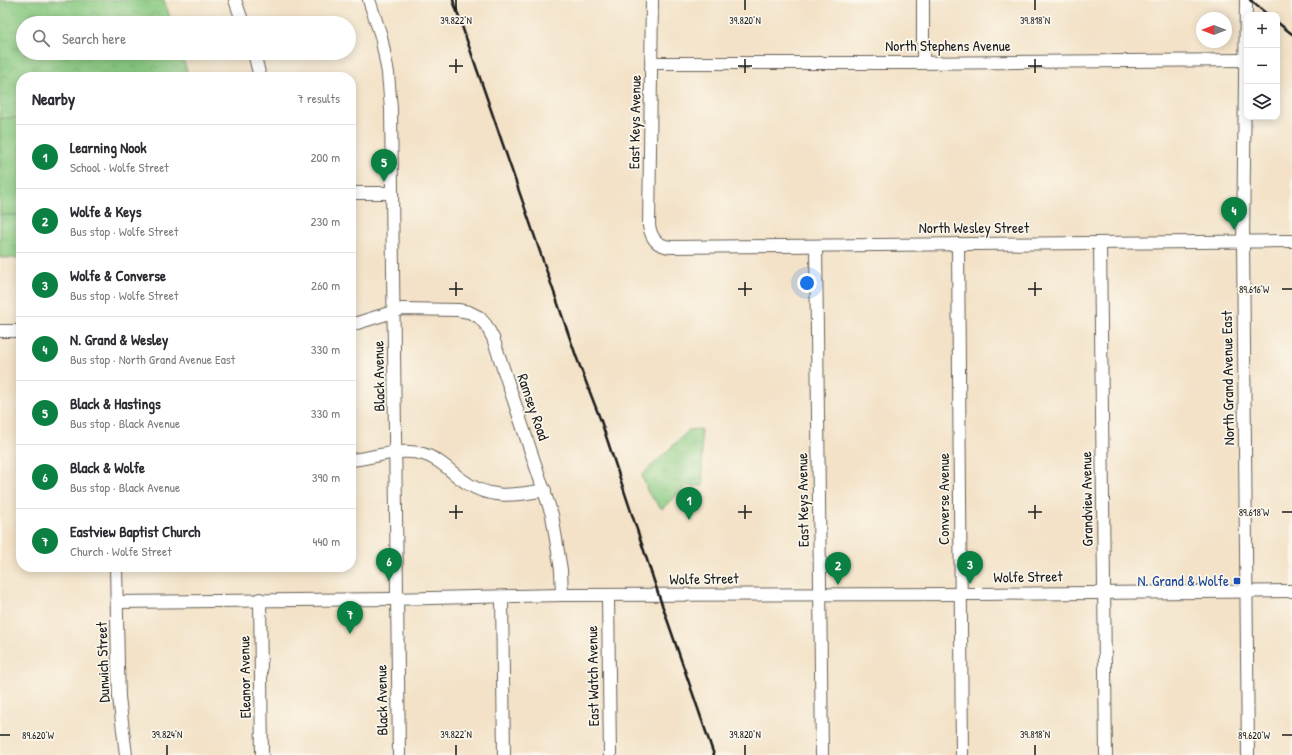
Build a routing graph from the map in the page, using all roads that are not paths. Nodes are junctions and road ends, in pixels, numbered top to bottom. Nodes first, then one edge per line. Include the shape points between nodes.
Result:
1 (235, 0) edge
2 (369, 0) edge
3 (652, 0) edge
4 (923, 0) edge
5 (1246, 0) edge
6 (241, 16) edge
7 (1245, 48) edge
8 (256, 60) edge
9 (1244, 60) edge
10 (923, 62) junction
11 (652, 63) junction
12 (259, 72) edge
13 (1245, 84) edge
14 (356, 193) edge
15 (392, 193) junction
16 (1292, 241) edge
17 (1243, 242) junction
18 (658, 243) joint
19 (1100, 243) junction
20 (958, 244) junction
21 (816, 246) junction
22 (394, 312) junction
23 (356, 323) edge
24 (16, 331) edge
25 (0, 332) edge
26 (396, 452) junction
27 (356, 460) edge
28 (545, 490) junction
29 (116, 572) edge
30 (1292, 590) edge
31 (1247, 591) junction
32 (1104, 592) junction
33 (820, 594) junction
34 (960, 594) junction
35 (562, 595) junction
36 (608, 596) junction
37 (502, 597) junction
38 (260, 599) junction
39 (397, 599) junction
40 (117, 602) junction
41 (126, 755) edge
42 (262, 755) edge
43 (399, 755) edge
44 (504, 755) edge
45 (610, 755) edge
46 (822, 755) edge
47 (962, 755) edge
48 (1106, 755) edge
49 (1248, 755) edge

1 - 6 street
2 - 15 street, Black Avenue via 381,36 388,73
3 - 11 street, East Keys Avenue
4 - 10 street
5 - 7 street, North Grand Avenue East
8 - 12 street
9 - 10 street, North Stephens Avenue
10 - 11 street, North Stephens Avenue
11 - 18 street, East Keys Avenue via 649,216 651,234
13 - 17 street, North Grand Avenue East
14 - 15 street
15 - 22 street, Black Avenue
16 - 17 street, North Wesley Street
17 - 19 street, North Wesley Street
17 - 31 street, North Grand Avenue East
18 - 21 street, North Wesley Street via 670,247
19 - 20 street, North Wesley Street
19 - 32 street, Grandview Avenue
20 - 21 street, North Wesley Street
20 - 34 street, Converse Avenue
21 - 33 street, East Keys Avenue
22 - 23 street, Ramsey Road
22 - 26 street, Black Avenue
22 - 28 street, Ramsey Road via 404,309 458,310 479,317 486,325 493,338
24 - 25 street
26 - 27 street
26 - 28 street via 406,451 435,458 461,479 488,493 510,495
26 - 39 street, Black Avenue
28 - 35 street, Ramsey Road via 558,544
29 - 40 street, Dunwich Street
30 - 31 street, Wolfe Street
31 - 32 street, Wolfe Street
31 - 49 street, North Grand Avenue East
32 - 34 street, Wolfe Street
32 - 48 street, Grandview Avenue
33 - 34 street, Wolfe Street
33 - 36 street, Wolfe Street
33 - 46 street, East Keys Avenue
34 - 47 street, Converse Avenue
35 - 36 street, Wolfe Street
35 - 37 street, Wolfe Street
36 - 45 street, East Watch Avenue
37 - 39 street, Wolfe Street
37 - 44 street
38 - 39 street, Wolfe Street
38 - 40 street, Wolfe Street
38 - 42 street, Eleanor Avenue
39 - 43 street, Black Avenue
40 - 41 street, Dunwich Street via 119,697

